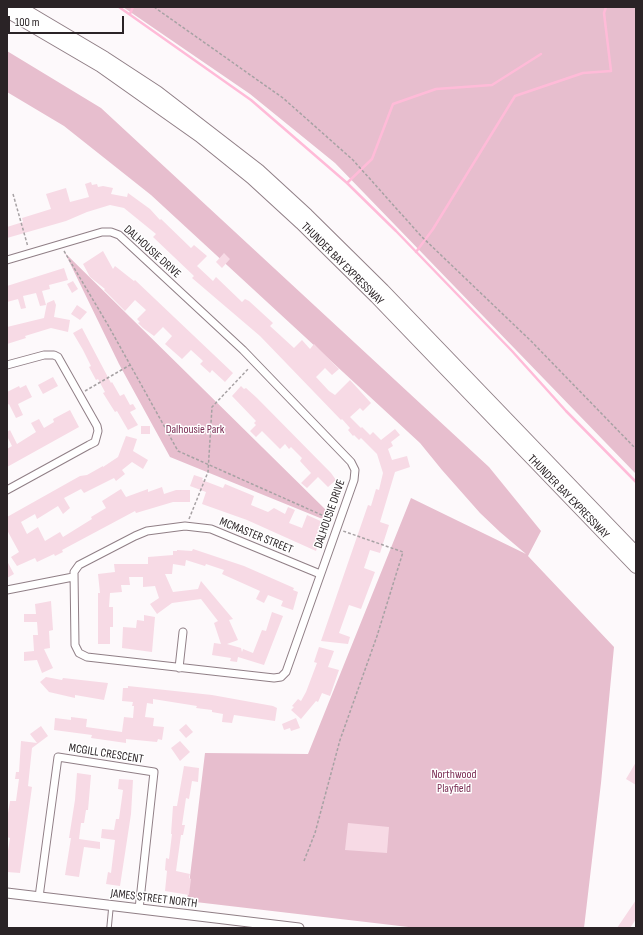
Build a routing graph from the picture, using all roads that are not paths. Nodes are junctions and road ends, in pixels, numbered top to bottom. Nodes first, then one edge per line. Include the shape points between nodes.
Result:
1 (19, 7) edge
2 (7, 11) edge
3 (7, 260) edge
4 (7, 365) edge
5 (7, 490) edge
6 (636, 553) edge
7 (636, 567) edge
8 (320, 574) junction
9 (73, 577) junction
10 (7, 590) edge
11 (183, 632) dead end
12 (179, 668) junction
13 (7, 893) edge
14 (39, 897) junction
15 (111, 906) junction
16 (139, 909) junction
17 (109, 928) edge
18 (298, 928) edge

1 - 6 highway, THUNDER BAY EXPRESSWAY via 157,92 258,170 383,290
2 - 7 highway, THUNDER BAY EXPRESSWAY via 101,66 200,136 252,178 376,297
3 - 8 street, DALHOUSIE DRIVE via 102,232 119,235 255,362 354,466 355,475
4 - 5 street via 44,355 54,355 61,361 97,426 95,442
8 - 9 street, MCMASTER STREET via 224,533 185,526 159,528 135,536 79,565
8 - 12 street, DALHOUSIE DRIVE via 286,672 281,677
9 - 10 street
9 - 12 street, DALHOUSIE DRIVE via 75,645 78,653 88,657
11 - 12 street
13 - 14 street, JAMES STREET NORTH
14 - 15 street, JAMES STREET NORTH
14 - 16 street, MCGILL CRESCENT via 58,758 154,772
15 - 16 street, JAMES STREET NORTH
15 - 17 lane
16 - 18 street, JAMES STREET NORTH

